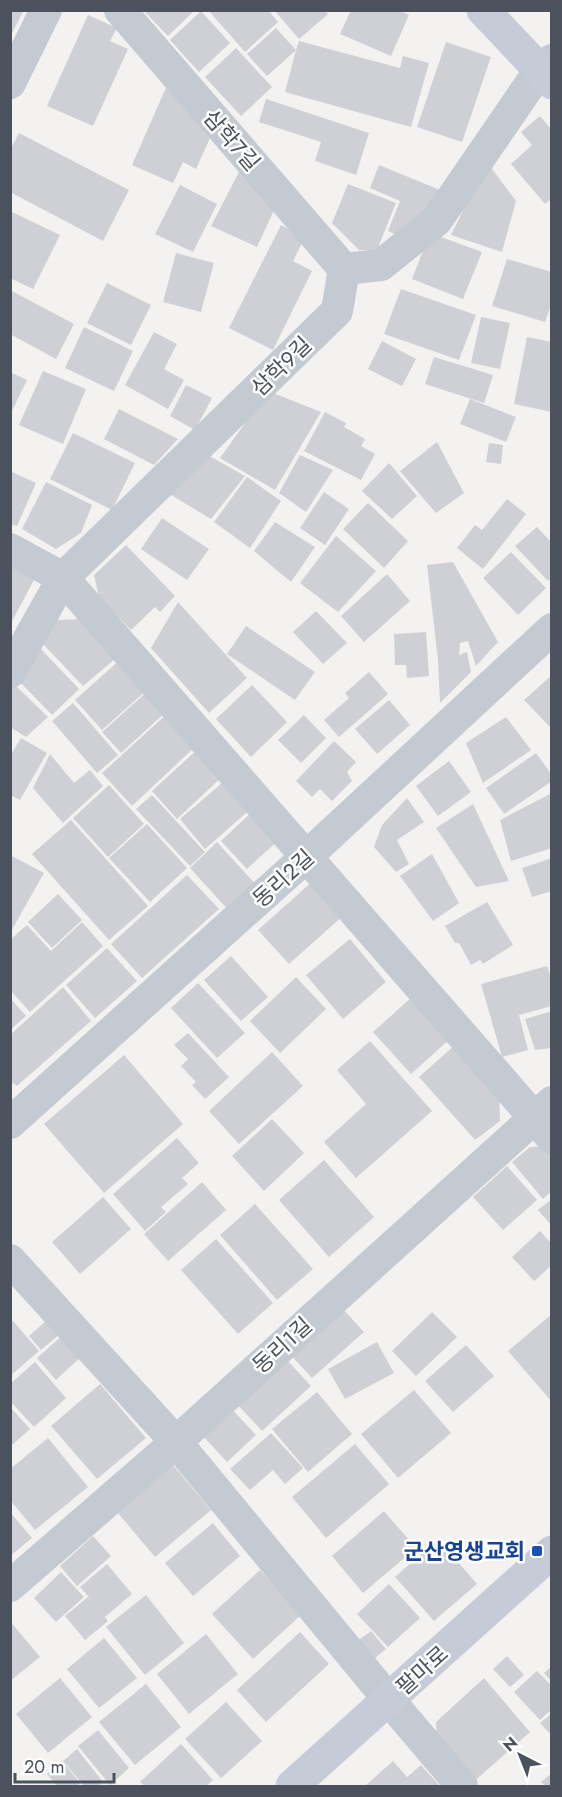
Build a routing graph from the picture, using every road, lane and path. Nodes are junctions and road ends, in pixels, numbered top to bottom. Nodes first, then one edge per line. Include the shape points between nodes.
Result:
1 (46, 10) edge
2 (120, 10) edge
3 (483, 10) edge
4 (548, 71) edge
5 (10, 83) edge
6 (344, 269) junction
7 (10, 549) edge
8 (63, 578) junction
9 (552, 629) edge
10 (10, 672) edge
11 (307, 856) junction
12 (545, 1120) edge
13 (10, 1123) edge
14 (10, 1260) edge
15 (176, 1442) junction
16 (552, 1552) edge
17 (10, 1586) edge
18 (389, 1700) junction
19 (292, 1786) edge
20 (462, 1786) edge

1 - 5 street
2 - 6 street, 삼학7길
3 - 4 street
4 - 6 street via 437,220 381,265
6 - 8 street, 삼학9길 via 337,311
7 - 8 street
8 - 10 street, 삼학9길
8 - 11 street
9 - 11 street, 동리2길
11 - 12 street
11 - 13 street, 동리2길
12 - 15 street, 동리1길
14 - 15 street
15 - 17 street, 동리1길
15 - 18 street
16 - 18 street, 팔마로
18 - 19 street, 팔마로
18 - 20 street

